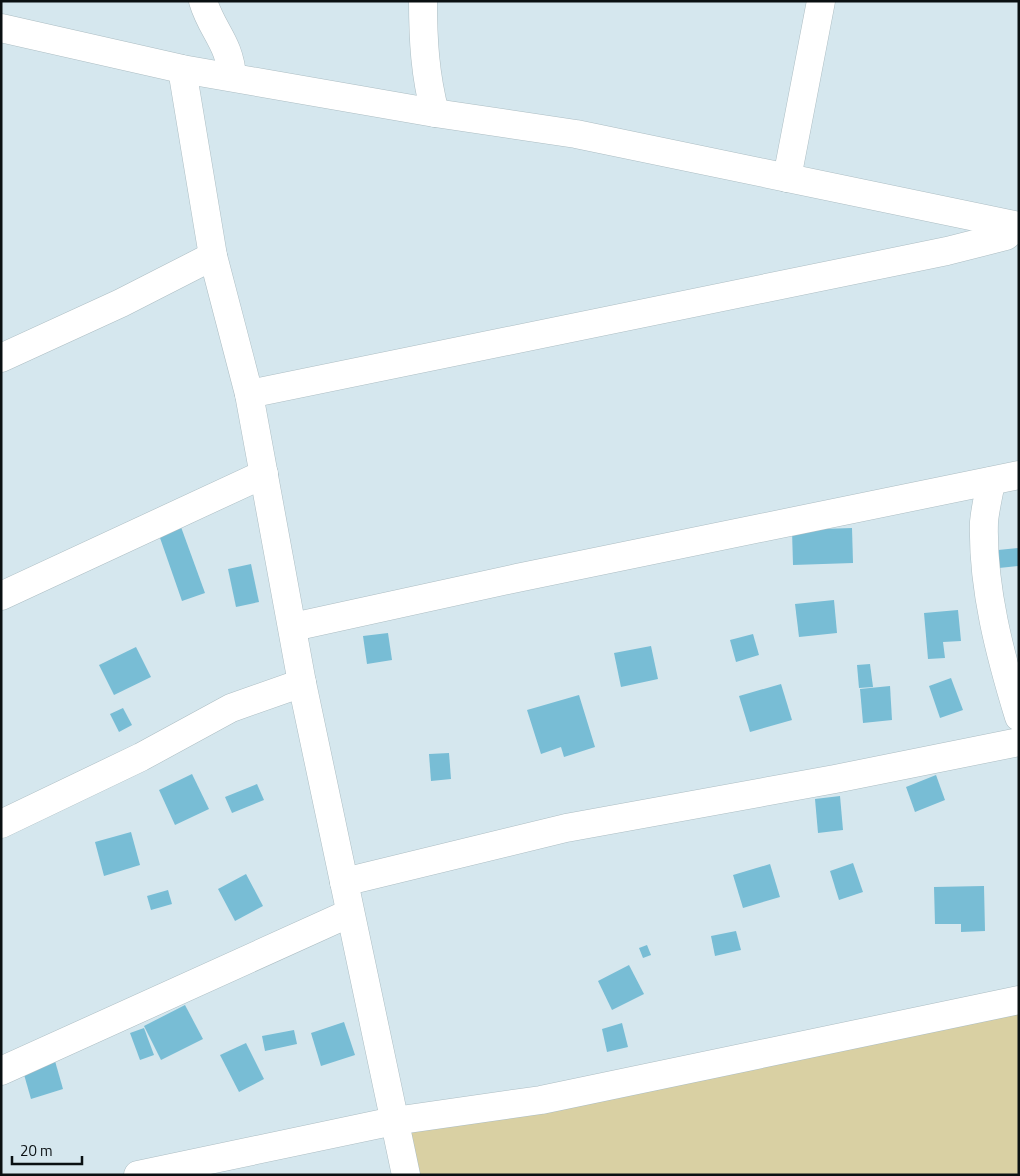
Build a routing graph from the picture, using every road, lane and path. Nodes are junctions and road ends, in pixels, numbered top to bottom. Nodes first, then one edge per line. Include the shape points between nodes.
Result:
1 (202, 1) edge
2 (423, 1) edge
3 (821, 1) edge
4 (1, 28) edge
5 (182, 68) junction
6 (232, 77) junction
7 (435, 113) junction
8 (787, 178) junction
9 (1018, 226) edge
10 (212, 256) junction
11 (1, 358) edge
12 (249, 394) junction
13 (264, 474) junction
14 (1019, 474) edge
15 (991, 481) junction
16 (1, 596) edge
17 (293, 627) junction
18 (302, 683) junction
19 (1019, 717) edge
20 (1019, 742) edge
21 (1, 824) edge
22 (344, 882) junction
23 (350, 912) junction
24 (1019, 1000) edge
25 (1, 1071) edge
26 (394, 1121) junction
27 (138, 1175) edge
28 (406, 1175) edge

1 - 6 street via 231,59
2 - 7 street via 423,46
3 - 8 street
4 - 5 street
5 - 6 street
5 - 10 street
6 - 7 street
7 - 8 street via 576,134
8 - 9 street
9 - 12 street via 1006,236 947,251
10 - 11 street via 121,303
10 - 12 street
12 - 13 street
13 - 16 street
13 - 17 street
14 - 15 street
15 - 17 street
15 - 19 street via 984,521 986,570 1004,670
17 - 18 street
18 - 21 street via 231,708 141,757
18 - 22 street
20 - 22 street via 566,828
22 - 23 street
23 - 25 street
23 - 26 street
24 - 26 street via 541,1100
26 - 27 street
26 - 28 street

